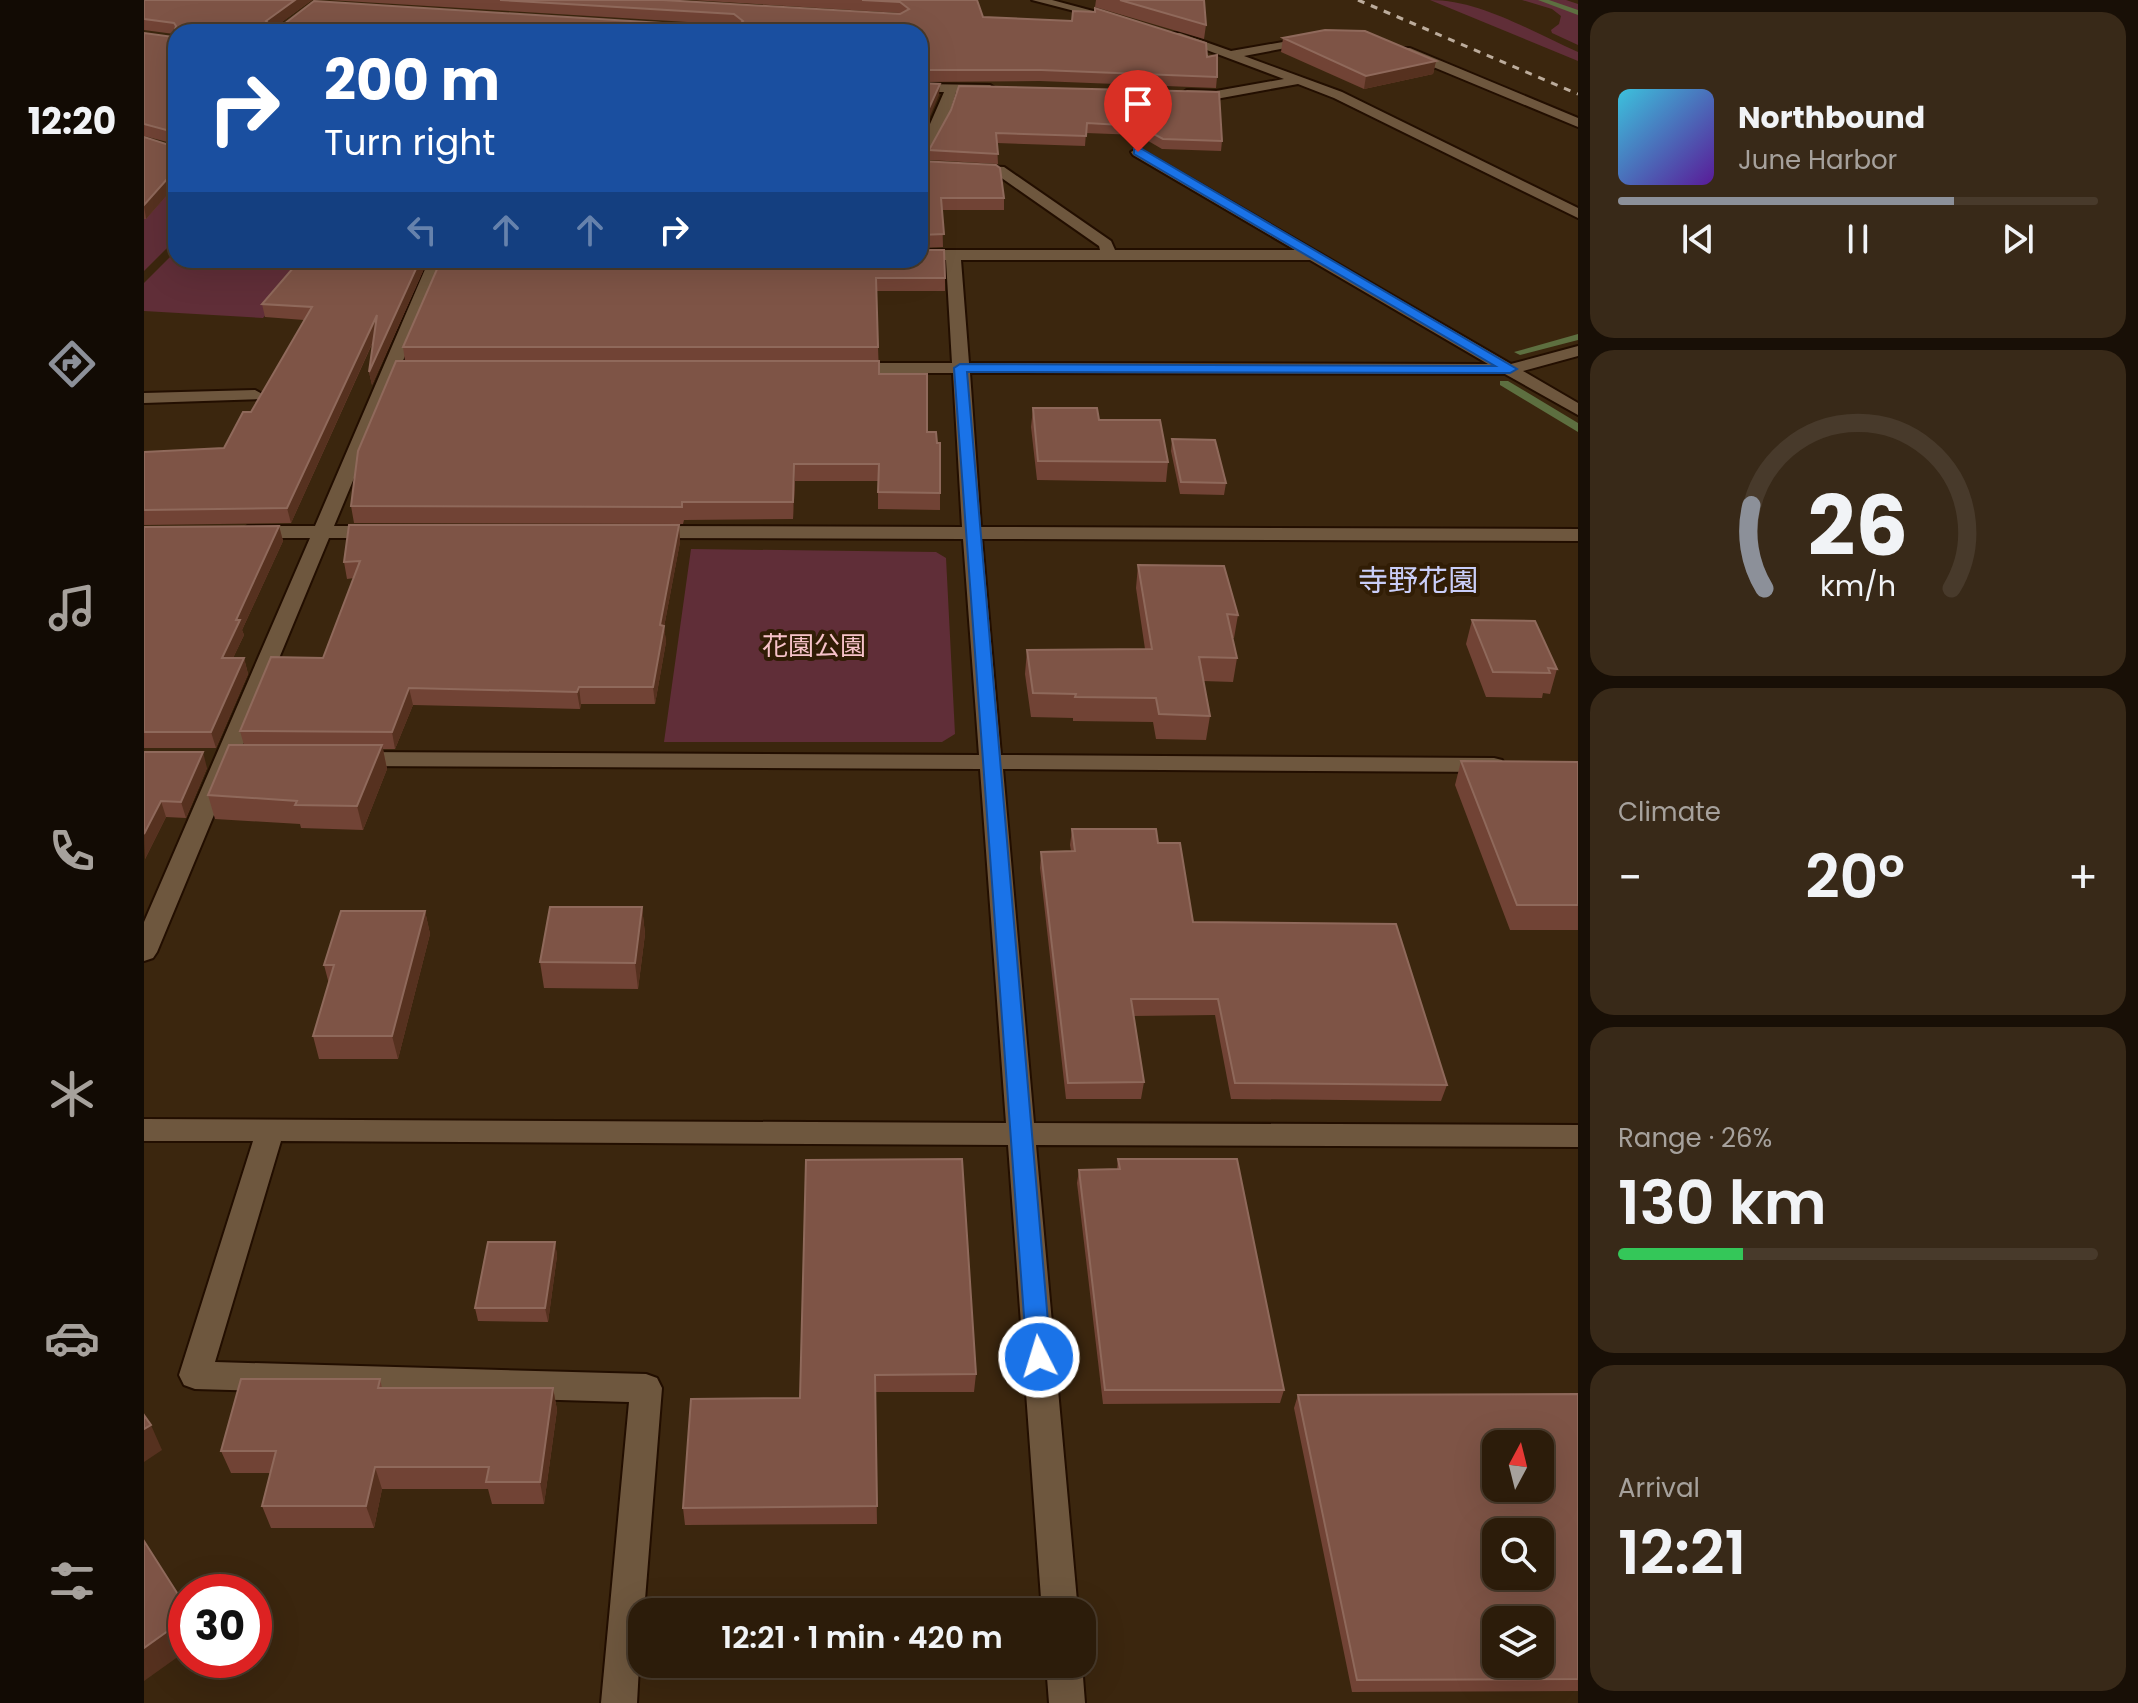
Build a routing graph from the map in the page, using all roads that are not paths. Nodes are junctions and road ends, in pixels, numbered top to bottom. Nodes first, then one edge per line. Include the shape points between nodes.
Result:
1 (1038, 0) edge
2 (1133, 22) edge
3 (1159, 30) edge
4 (1327, 36) edge
5 (1390, 44) edge
6 (1233, 54) junction
7 (1303, 80) junction
8 (928, 89) edge
9 (1010, 89) edge
10 (951, 90) junction
11 (1172, 93) edge
12 (1578, 123) edge
13 (928, 144) edge
14 (1138, 152) dead end
15 (928, 167) edge
16 (1578, 214) edge
17 (928, 255) edge
18 (1312, 255) junction
19 (953, 256) junction
20 (1108, 256) junction
21 (434, 268) edge
22 (1578, 351) edge
23 (833, 368) edge
24 (960, 368) junction
25 (1510, 369) junction
26 (255, 395) dead end
27 (144, 398) edge
28 (1578, 410) edge
29 (322, 532) junction
30 (401, 532) edge
31 (624, 532) edge
32 (973, 532) junction
33 (233, 533) edge
34 (1578, 535) edge
35 (199, 758) edge
36 (226, 758) junction
37 (258, 758) edge
38 (338, 759) edge
39 (992, 762) junction
40 (1515, 765) edge
41 (144, 952) edge
42 (144, 1130) edge
43 (270, 1131) junction
44 (1020, 1134) junction
45 (1578, 1136) edge
46 (1059, 1598) edge
47 (1065, 1678) edge
48 (619, 1703) edge
49 (1067, 1703) edge

1 - 2 street
3 - 6 street
4 - 6 street
5 - 12 street
6 - 7 street
7 - 11 street via 1216,95
7 - 16 street
8 - 10 street
9 - 10 street
10 - 13 street
14 - 18 street
15 - 20 street via 999,170 1106,244
17 - 19 street
18 - 20 street
18 - 25 street
19 - 20 street
19 - 24 street
21 - 29 street via 399,369
22 - 25 street
23 - 24 street
24 - 25 street
24 - 32 street
25 - 28 street
26 - 27 street
29 - 30 street
29 - 33 street
29 - 36 street
31 - 32 street
32 - 34 street
32 - 39 street
35 - 36 street
36 - 37 street
36 - 41 street
38 - 39 street
39 - 40 street
39 - 44 street
42 - 43 street
43 - 44 street
43 - 48 street via 195,1375 646,1388
44 - 45 street
44 - 46 street
47 - 49 street

